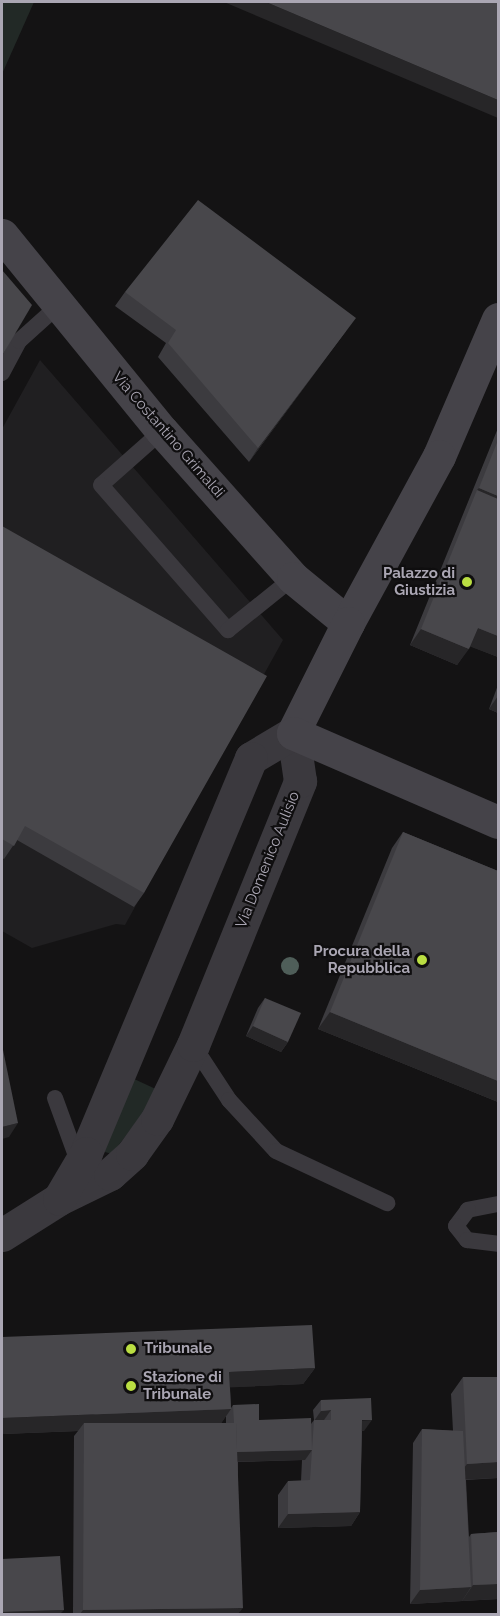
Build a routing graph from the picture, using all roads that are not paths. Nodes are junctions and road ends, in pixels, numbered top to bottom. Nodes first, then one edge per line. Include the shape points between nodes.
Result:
1 (2, 235) edge
2 (59, 305) junction
3 (498, 319) edge
4 (2, 373) edge
5 (162, 431) junction
6 (293, 578) junction
7 (348, 623) junction
8 (293, 733) junction
9 (498, 822) edge
10 (193, 1045) junction
11 (55, 1098) dead end
12 (79, 1165) junction
13 (59, 1199) junction
14 (387, 1203) dead end
15 (498, 1204) edge
16 (2, 1235) edge
17 (498, 1244) edge

1 - 2 main road, Via Costantino Grimaldi
2 - 4 lane via 19,341
2 - 5 main road, Via Costantino Grimaldi
3 - 7 main road via 439,456
5 - 6 main road, Via Costantino Grimaldi
5 - 6 lane via 101,485 228,630
6 - 7 main road, Via Costantino Grimaldi
7 - 8 main road
8 - 9 main road
8 - 10 street, Via Domenico Aulisio via 300,781
8 - 12 street, Via Domenico Aulisio via 251,758
10 - 13 street, Via Domenico Aulisio via 157,1119 132,1154 110,1174
10 - 14 lane via 230,1100 276,1151
11 - 12 lane
12 - 13 street, Via Domenico Aulisio
13 - 16 street, Via Domenico Aulisio
15 - 17 lane via 468,1210 456,1226 467,1240

